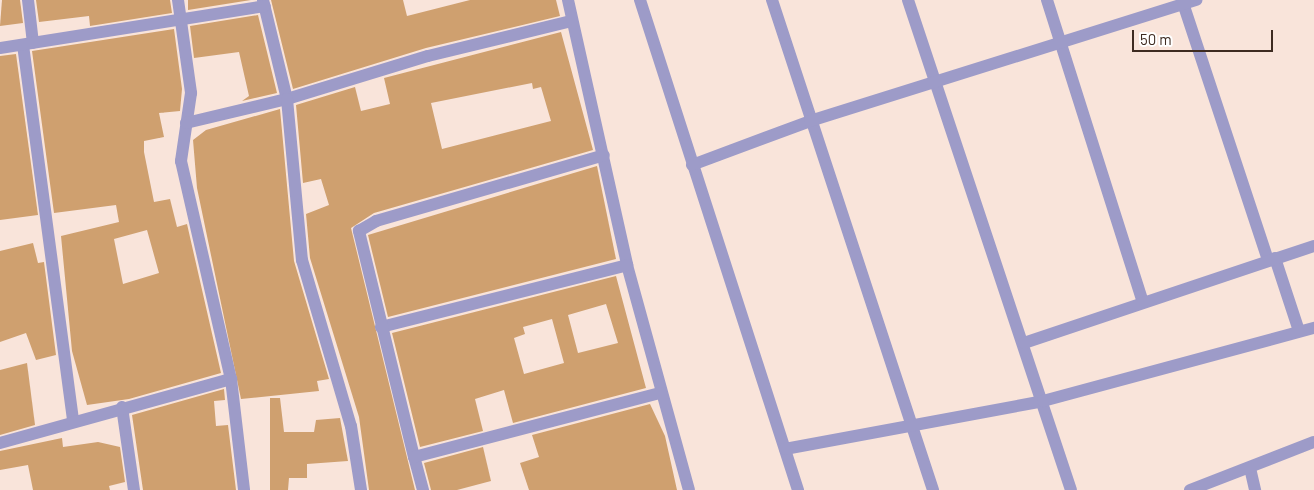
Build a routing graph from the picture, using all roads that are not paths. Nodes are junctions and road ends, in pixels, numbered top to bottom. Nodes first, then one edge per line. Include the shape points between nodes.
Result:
1 (28, 0) edge
2 (178, 0) edge
3 (568, 0) edge
4 (640, 0) edge
5 (772, 0) edge
6 (908, 0) edge
7 (1047, 0) edge
8 (1197, 0) edge
9 (1183, 2) edge
10 (264, 3) edge
11 (182, 21) junction
12 (572, 21) junction
13 (28, 44) junction
14 (1062, 46) junction
15 (0, 48) edge
16 (936, 84) junction
17 (287, 99) junction
18 (810, 121) junction
19 (186, 123) junction
20 (604, 155) junction
21 (692, 165) junction
22 (1314, 246) edge
23 (1271, 259) junction
24 (627, 265) junction
25 (1143, 302) junction
26 (381, 327) junction
27 (1314, 328) edge
28 (1299, 332) junction
29 (1024, 343) junction
30 (231, 379) junction
31 (660, 393) junction
32 (1043, 401) junction
33 (122, 407) junction
34 (73, 420) junction
35 (912, 426) junction
36 (1314, 442) edge
37 (0, 443) edge
38 (785, 449) junction
39 (414, 457) junction
40 (1250, 468) junction
41 (134, 490) edge
42 (244, 490) edge
43 (361, 490) edge
44 (423, 490) edge
45 (689, 490) edge
46 (798, 490) edge
47 (933, 490) edge
48 (1071, 490) edge
49 (1190, 490) edge
50 (1255, 490) edge

1 - 13 street
2 - 11 street
3 - 12 street
4 - 21 street
5 - 18 street
6 - 16 street
7 - 14 street
8 - 9 street
9 - 14 street
9 - 23 street
10 - 11 street
10 - 17 street
11 - 13 street
11 - 19 street via 191,92
12 - 17 street via 428,56
12 - 20 street
13 - 15 street
13 - 34 street
14 - 16 street
14 - 25 street
16 - 18 street
16 - 29 street
17 - 19 street
17 - 43 street via 302,260 351,426
18 - 21 street
18 - 35 street
19 - 30 street via 181,161
20 - 24 street
20 - 26 street via 376,221 359,231
21 - 38 street
22 - 23 street
23 - 25 street
23 - 28 street
24 - 26 street
24 - 31 street
25 - 29 street
26 - 39 street
27 - 28 street
28 - 32 street
29 - 32 street
30 - 33 street
30 - 42 street
31 - 39 street
31 - 45 street
32 - 35 street
32 - 48 street
33 - 34 street
33 - 41 street
34 - 37 street
35 - 38 street
35 - 47 street
36 - 40 street
38 - 46 street
39 - 44 street
40 - 49 street
40 - 50 street

